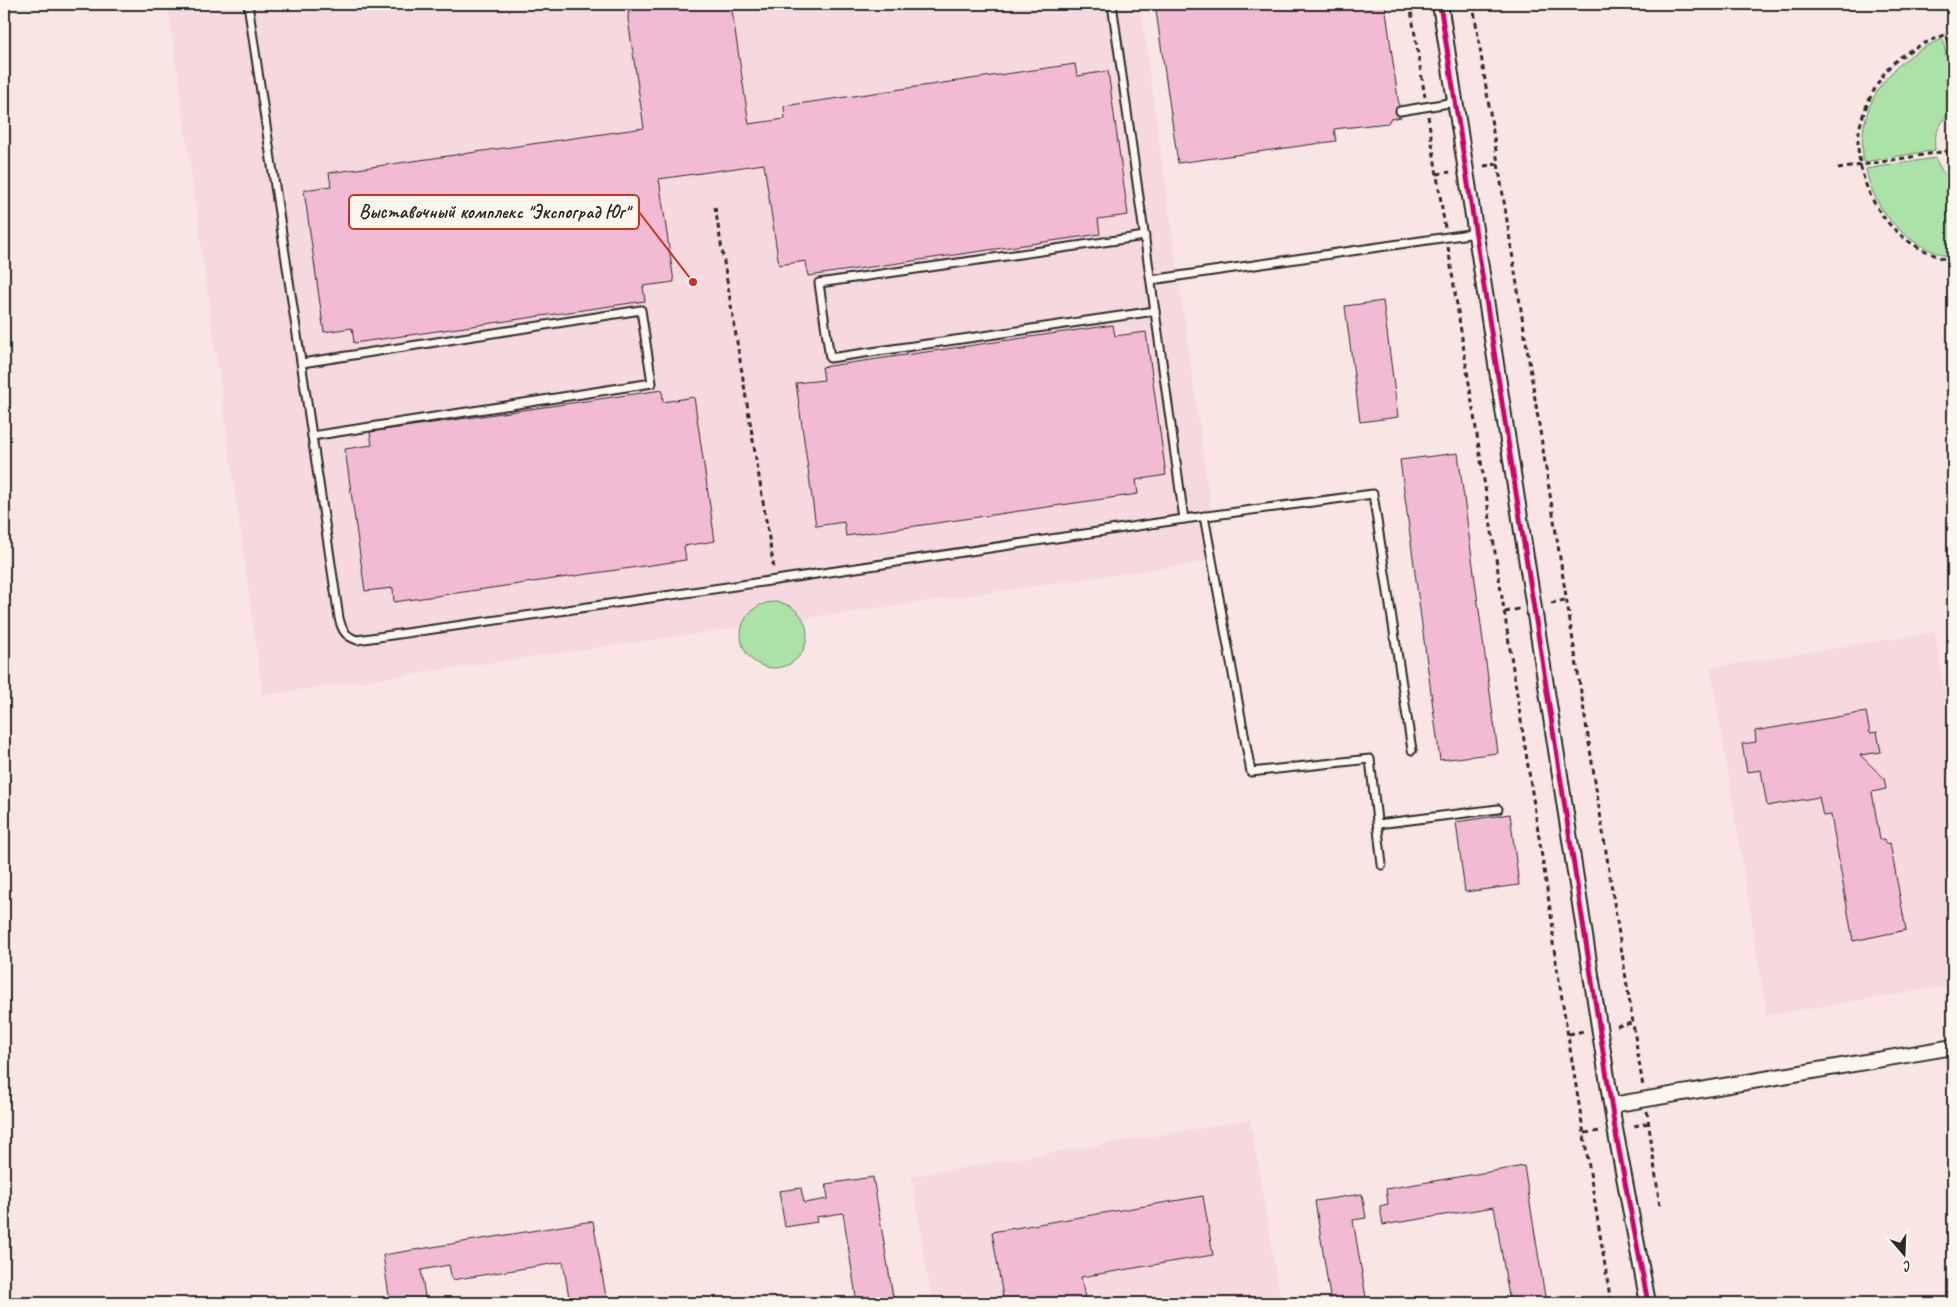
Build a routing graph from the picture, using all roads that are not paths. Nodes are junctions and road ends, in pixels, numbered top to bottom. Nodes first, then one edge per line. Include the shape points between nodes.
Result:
1 (248, 4) edge
2 (1112, 4) edge
3 (1440, 4) edge
4 (1455, 102) junction
5 (1400, 111) dead end
6 (1476, 233) junction
7 (1145, 236) junction
8 (1151, 280) junction
9 (1155, 310) junction
10 (302, 363) junction
11 (312, 436) junction
12 (1204, 516) junction
13 (1184, 519) junction
14 (1412, 750) dead end
15 (1498, 809) dead end
16 (1378, 824) junction
17 (1382, 864) dead end
18 (1953, 1047) edge
19 (1612, 1105) junction
20 (1648, 1303) edge

1 - 10 lane
2 - 7 lane
3 - 4 street
4 - 5 lane
4 - 6 street
6 - 8 lane
6 - 19 street
7 - 8 lane
7 - 9 lane via 819,283 830,358
8 - 9 lane
9 - 13 lane
10 - 11 lane
10 - 11 lane via 641,310 652,383
11 - 13 lane via 339,618 342,630 357,640
12 - 13 lane
12 - 14 lane via 1373,494
12 - 16 lane via 1251,772 1370,759
15 - 16 lane
16 - 17 lane
18 - 19 street
19 - 20 street

